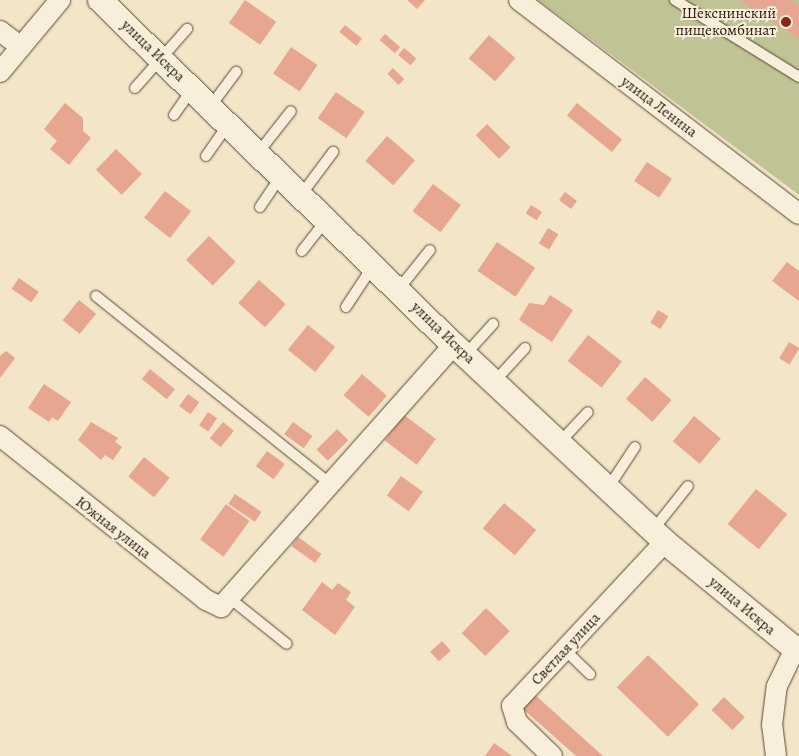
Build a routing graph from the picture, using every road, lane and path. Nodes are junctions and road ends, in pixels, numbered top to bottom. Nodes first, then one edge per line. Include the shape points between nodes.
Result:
1 (60, 0) edge
2 (100, 0) edge
3 (519, 0) edge
4 (675, 0) edge
5 (187, 29) dead end
6 (0, 32) edge
7 (21, 47) junction
8 (161, 59) junction
9 (0, 72) edge
10 (236, 72) dead end
11 (799, 77) edge
12 (135, 88) dead end
13 (192, 89) junction
14 (210, 107) junction
15 (291, 111) dead end
16 (174, 115) dead end
17 (228, 124) junction
18 (333, 152) dead end
19 (258, 154) junction
20 (206, 156) dead end
21 (281, 176) junction
22 (301, 195) junction
23 (260, 207) dead end
24 (799, 214) edge
25 (326, 220) junction
26 (430, 250) dead end
27 (302, 251) dead end
28 (373, 266) junction
29 (398, 290) junction
30 (96, 296) dead end
31 (346, 306) dead end
32 (494, 324) dead end
33 (525, 348) dead end
34 (460, 350) junction
35 (494, 382) junction
36 (588, 412) dead end
37 (0, 436) edge
38 (559, 443) junction
39 (635, 447) dead end
40 (328, 482) junction
41 (688, 486) dead end
42 (608, 488) junction
43 (659, 536) junction
44 (232, 600) junction
45 (287, 644) dead end
46 (565, 650) junction
47 (797, 650) edge
48 (590, 674) dead end
49 (552, 756) edge
50 (776, 756) edge

1 - 7 street
2 - 8 street, улица Искра
3 - 24 street, улица Ленина
4 - 11 lane
5 - 8 lane
6 - 7 street
7 - 9 street
8 - 12 lane
8 - 13 street, улица Искра
10 - 14 lane
13 - 14 street, улица Искра
13 - 16 lane
14 - 17 street, улица Искра
15 - 19 lane
17 - 19 street, улица Искра
17 - 20 lane
18 - 22 lane
19 - 21 street, улица Искра
21 - 22 street, улица Искра
21 - 23 lane
22 - 25 street, улица Искра
25 - 27 lane
25 - 28 street, улица Искра
26 - 29 lane
28 - 29 street, улица Искра
28 - 31 lane
29 - 34 street, улица Искра
30 - 40 lane
32 - 34 lane
33 - 35 lane
34 - 35 street, улица Искра
34 - 40 street
35 - 38 street, улица Искра
36 - 38 lane
37 - 44 street, Южная улица via 206,600 221,607
38 - 42 street, улица Искра
39 - 42 lane
40 - 44 street
41 - 43 lane
42 - 43 street, улица Искра
43 - 46 street, Светлая улица
43 - 47 street, улица Искра
44 - 45 lane
46 - 48 lane
46 - 49 street, Светлая улица via 512,706 517,722
47 - 50 street via 777,686 772,725

